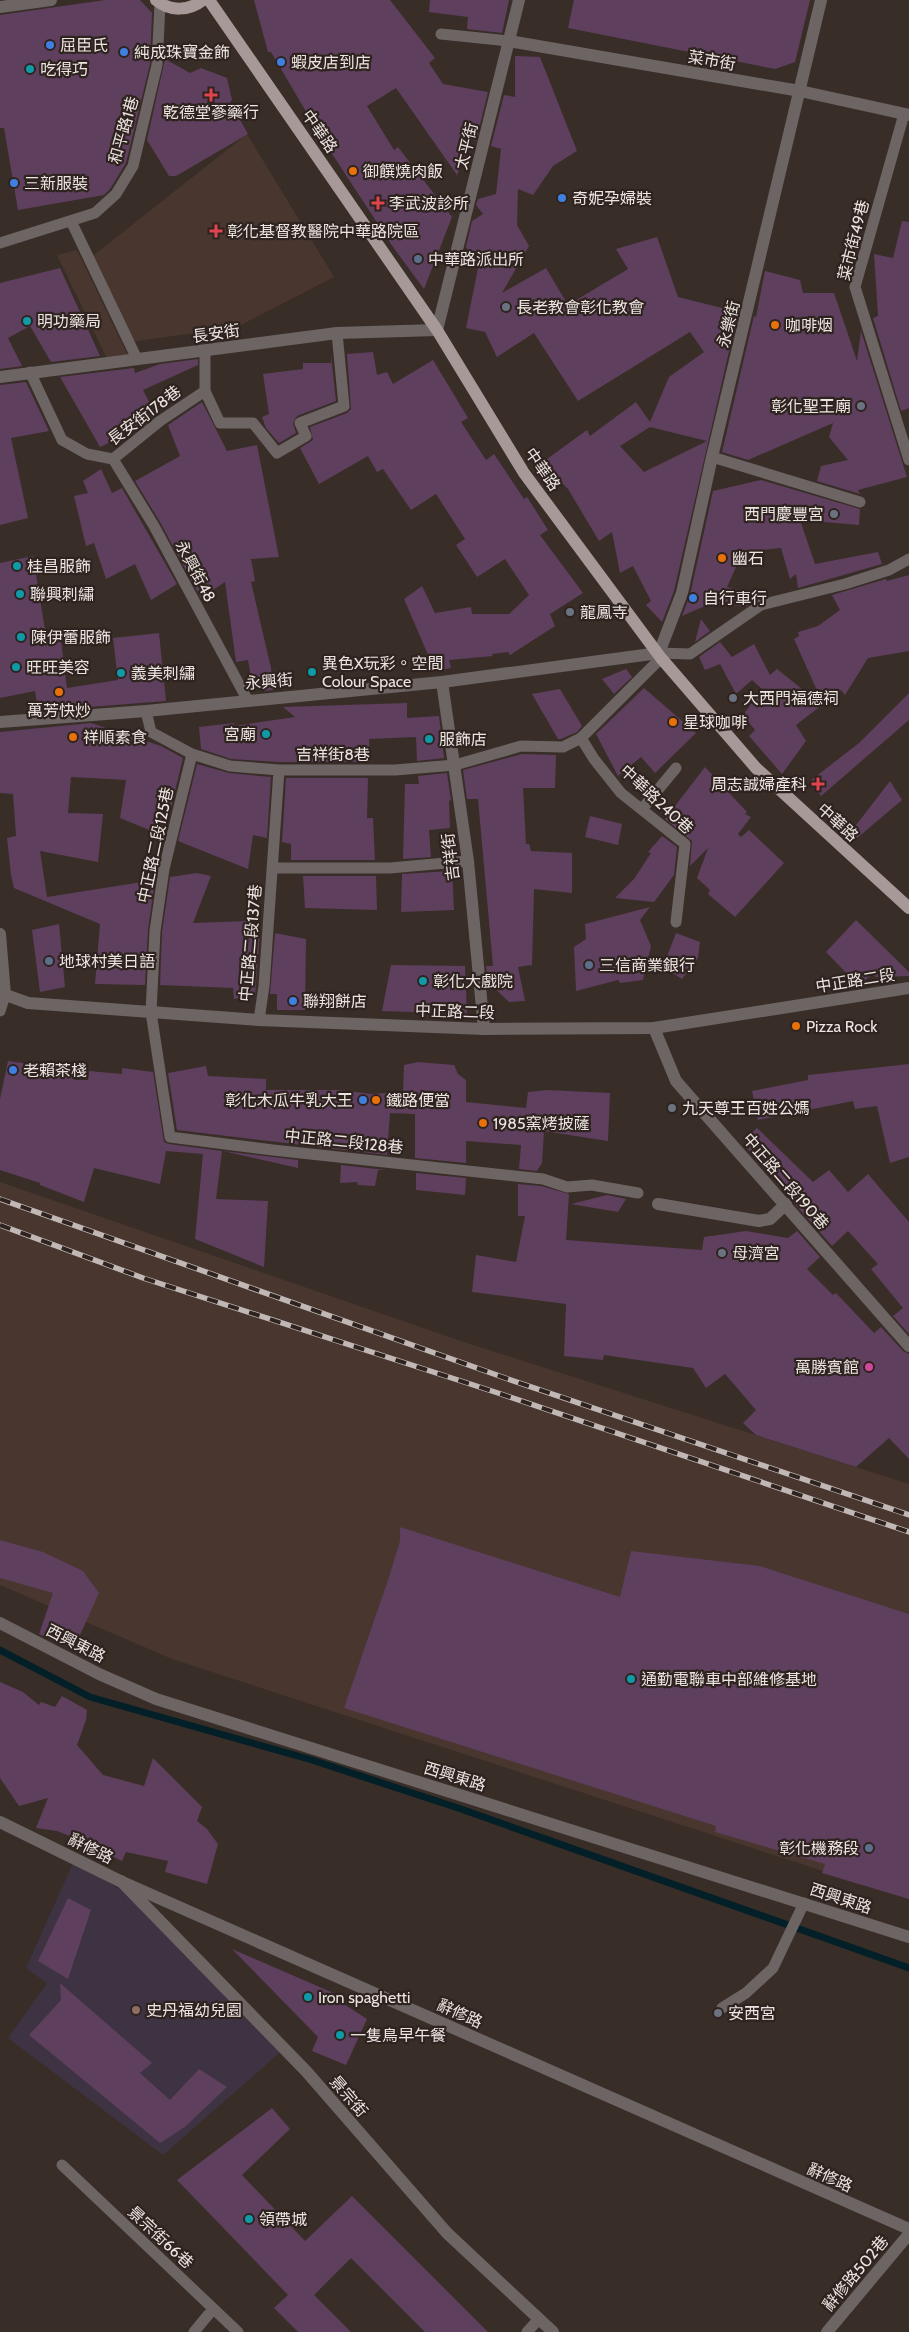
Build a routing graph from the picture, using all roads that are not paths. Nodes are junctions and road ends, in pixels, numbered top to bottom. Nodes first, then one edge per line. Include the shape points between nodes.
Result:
1 (52, 0) edge
2 (203, 0) edge
3 (209, 0) edge
4 (519, 0) edge
5 (821, 0) edge
6 (158, 2) edge
7 (0, 7) edge
8 (441, 34) dead end
9 (509, 41) junction
10 (800, 92) junction
11 (907, 115) edge
12 (71, 221) junction
13 (0, 243) edge
14 (437, 330) junction
15 (337, 333) junction
16 (205, 351) junction
17 (137, 359) junction
18 (30, 372) junction
19 (0, 377) edge
20 (205, 391) junction
21 (712, 456) junction
22 (113, 459) junction
23 (909, 460) edge
24 (860, 502) dead end
25 (909, 560) edge
26 (660, 656) junction
27 (442, 682) junction
28 (247, 699) junction
29 (146, 711) junction
30 (0, 722) edge
31 (581, 738) junction
32 (192, 754) junction
33 (455, 765) junction
34 (676, 768) dead end
35 (279, 770) junction
36 (642, 809) junction
37 (468, 861) junction
38 (273, 868) junction
39 (909, 908) edge
40 (676, 922) dead end
41 (0, 934) edge
42 (909, 988) edge
43 (2, 994) edge
44 (0, 1011) edge
45 (151, 1012) junction
46 (259, 1020) junction
47 (654, 1028) junction
48 (484, 1029) junction
49 (638, 1193) dead end
50 (658, 1204) dead end
51 (786, 1204) junction
52 (909, 1346) edge
53 (0, 1623) edge
54 (0, 1822) edge
55 (120, 1881) junction
56 (804, 1903) junction
57 (909, 1937) edge
58 (722, 2008) dead end
59 (62, 2165) dead end
60 (909, 2229) edge
61 (909, 2234) edge
62 (214, 2309) junction
63 (539, 2319) junction
64 (194, 2332) edge
65 (238, 2332) edge
66 (527, 2332) edge
67 (553, 2332) edge
68 (827, 2332) edge

1 - 7 street
2 - 6 main road via 185,8 172,8
3 - 14 main road, 中華路
4 - 9 street, 太平街
5 - 10 street, 永樂街
6 - 12 lane, 和平路1巷 via 157,65 132,166 116,194 95,213
8 - 9 lane
9 - 10 street, 菜市街
9 - 14 street, 太平街
10 - 11 street, 菜市街
10 - 21 street, 永樂街
11 - 23 lane, 菜市街49巷 via 855,287
12 - 13 lane, 和平路1巷
12 - 17 lane
14 - 15 street, 長安街
14 - 26 main road, 中華路 via 524,473
15 - 16 street, 長安街
15 - 20 lane via 344,406 300,423 306,436 276,453 253,423 220,423
16 - 17 street, 長安街
16 - 20 lane
17 - 18 street, 長安街
18 - 19 street, 長安街
18 - 22 lane, 長安街178巷 via 62,440 87,454
20 - 22 lane, 長安街178巷 via 160,421
21 - 24 lane
21 - 26 street, 永樂街 via 682,593
22 - 28 lane, 永興街48 via 154,526
25 - 26 lane via 890,570 844,584 761,604 690,654
26 - 27 street, 永興街
26 - 31 lane
26 - 39 main road, 中華路 via 756,768
27 - 28 street, 永興街
27 - 33 street, 吉祥街
28 - 29 street, 永興街
29 - 30 street, 永興街
29 - 32 lane via 151,732
31 - 33 lane via 563,747 521,746
31 - 36 lane, 中華路240巷 via 621,793
32 - 35 lane via 230,766
32 - 45 lane, 中正路二段125巷 via 164,869 155,931
33 - 35 lane, 吉祥街8巷 via 395,770
33 - 37 street, 吉祥街
34 - 36 lane
35 - 38 lane, 吉祥街8巷
36 - 40 lane, 中華路240巷 via 685,844
37 - 38 lane via 390,868
37 - 48 street, 吉祥街
38 - 46 lane, 中正路二段137巷
41 - 43 street
42 - 47 street, 中正路二段
43 - 44 lane
43 - 45 street, 中正路二段 via 28,1003
45 - 46 street, 中正路二段
45 - 49 lane, 中正路二段128巷 via 170,1137 543,1179 567,1187 592,1185
46 - 48 street, 中正路二段
47 - 48 street, 中正路二段
47 - 51 street, 中正路二段190巷 via 676,1081
50 - 51 street via 759,1221 770,1219
51 - 52 street, 中正路二段190巷
53 - 56 street, 西興東路 via 156,1699
54 - 55 street, 辭修路
55 - 60 street, 辭修路
55 - 63 street, 景宗街 via 306,2071 447,2232
56 - 57 street, 西興東路
56 - 58 lane via 773,1968 746,1993
59 - 62 lane, 景宗街66巷
61 - 68 street, 辭修路502巷
62 - 64 lane
62 - 65 lane, 景宗街66巷
63 - 66 lane
63 - 67 street, 景宗街

